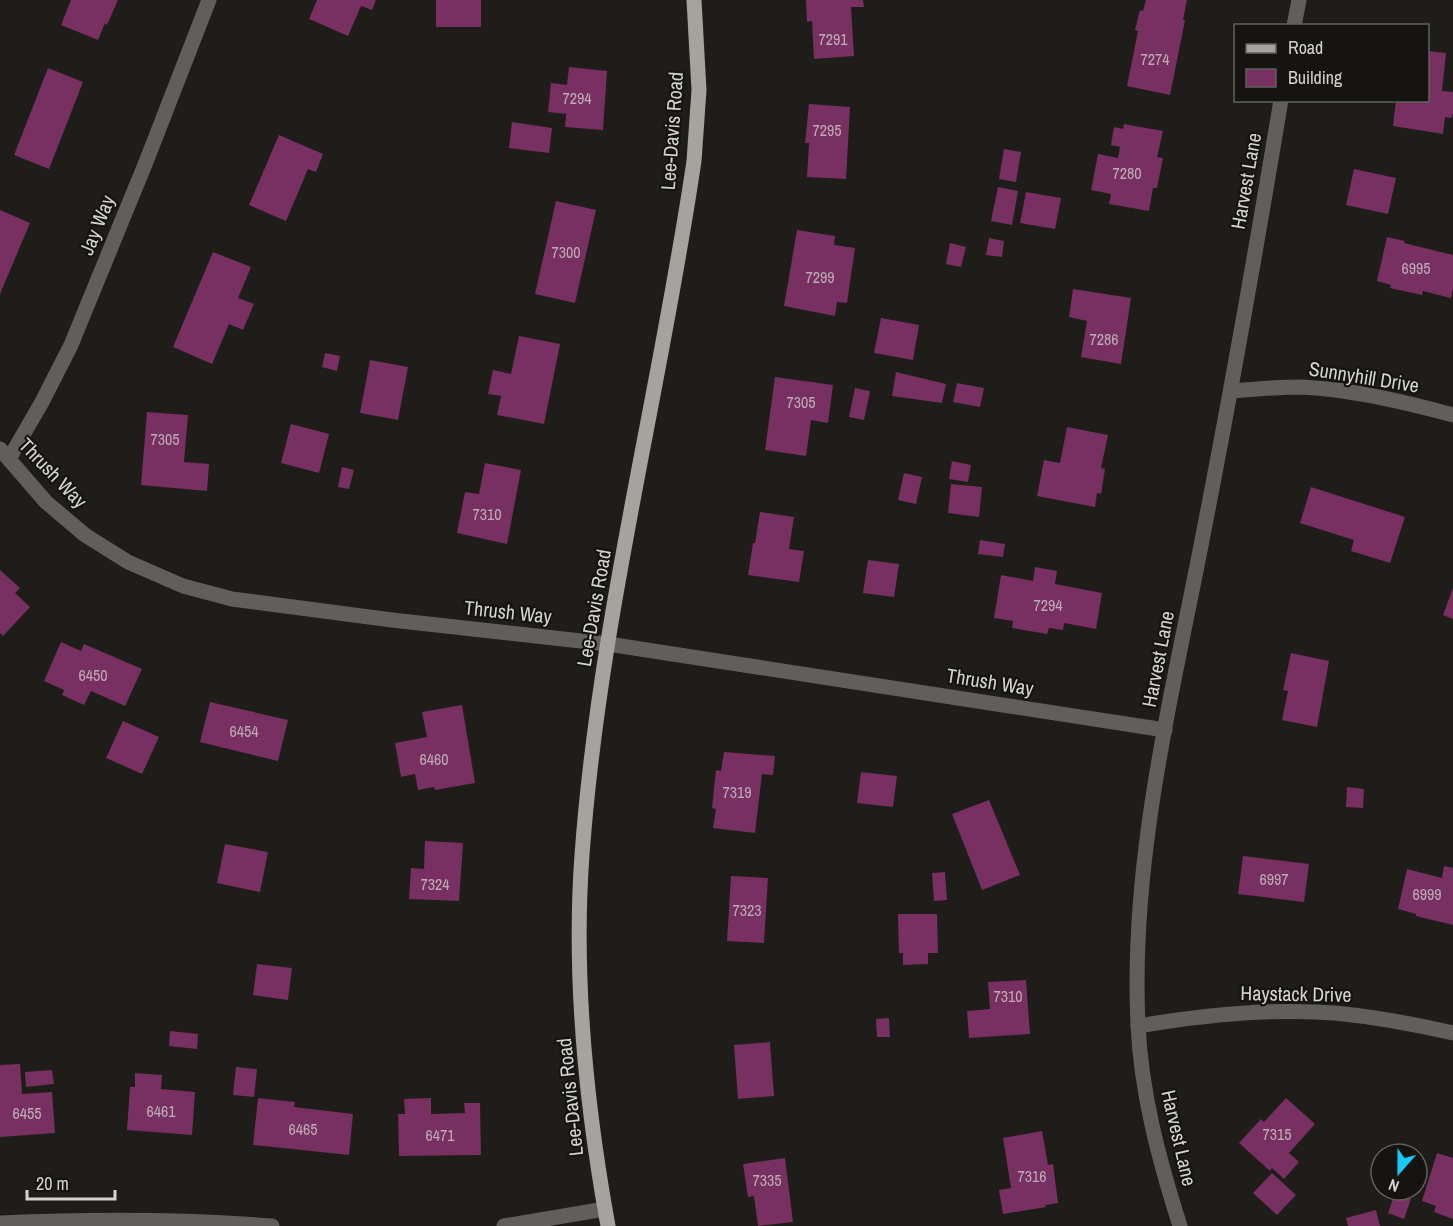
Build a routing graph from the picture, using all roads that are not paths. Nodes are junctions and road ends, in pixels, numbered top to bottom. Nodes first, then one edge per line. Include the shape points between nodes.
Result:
1 (209, 0) edge
2 (694, 0) edge
3 (1299, 0) edge
4 (1294, 24) edge
5 (1281, 102) edge
6 (1231, 391) junction
7 (1453, 414) edge
8 (4, 454) edge
9 (608, 644) junction
10 (1166, 730) junction
11 (1138, 1026) junction
12 (1453, 1033) edge
13 (605, 1209) junction
14 (0, 1223) edge
15 (272, 1226) edge
16 (504, 1226) edge
17 (608, 1226) edge
18 (1180, 1226) edge

1 - 8 street, Jay Way via 71,345 42,402
2 - 9 main road, Lee-Davis Road via 699,90 694,161
3 - 4 street
5 - 6 street, Harvest Lane
6 - 7 street, Sunnyhill Drive via 1300,387 1335,390
6 - 10 street, Harvest Lane
8 - 9 street, Thrush Way via 46,502 85,535 128,562 183,586 232,599
9 - 10 street, Thrush Way
9 - 13 main road, Lee-Davis Road via 583,847 580,958 584,1040
10 - 11 street, Harvest Lane via 1143,860 1137,937
11 - 12 street, Haystack Drive via 1264,1012 1334,1013
11 - 18 street, Harvest Lane via 1147,1099 1162,1170
13 - 16 street
13 - 17 main road, Lee-Davis Road
14 - 15 street via 93,1219

